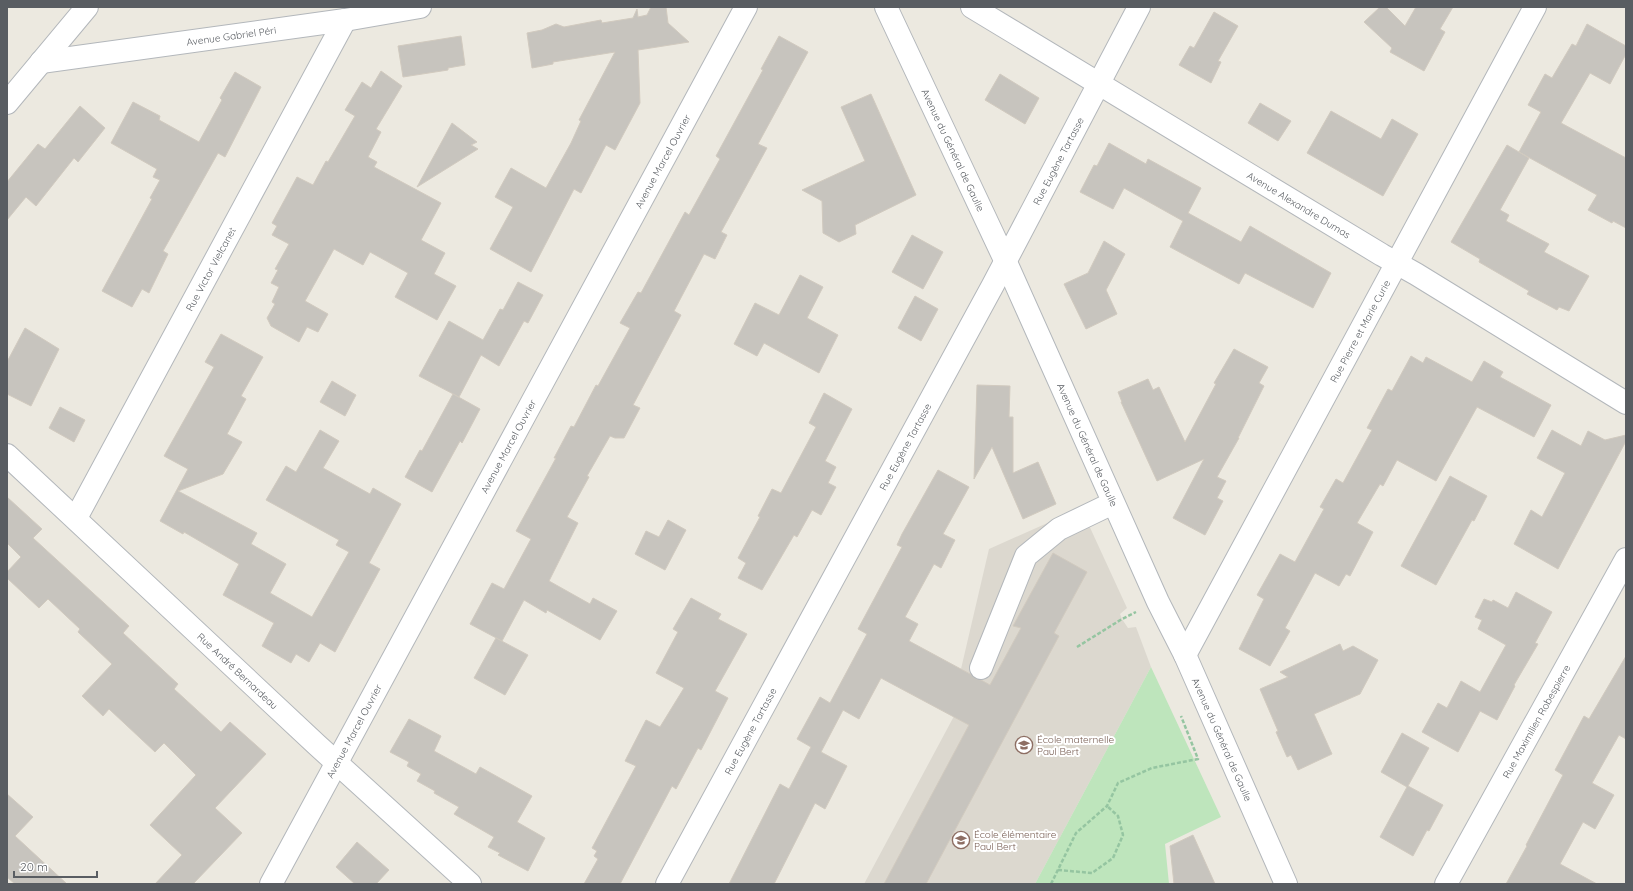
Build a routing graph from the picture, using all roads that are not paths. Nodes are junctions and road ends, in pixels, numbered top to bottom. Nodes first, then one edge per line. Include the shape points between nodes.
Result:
1 (87, 7) edge
2 (420, 7) edge
3 (746, 7) edge
4 (886, 7) edge
5 (972, 7) edge
6 (1139, 7) edge
7 (1535, 7) edge
8 (345, 20) junction
9 (41, 62) junction
10 (1099, 83) junction
11 (7, 103) edge
12 (1005, 260) junction
13 (1396, 263) junction
14 (1626, 403) edge
15 (7, 455) edge
16 (1114, 503) junction
17 (76, 518) junction
18 (1626, 558) edge
19 (1185, 655) junction
20 (982, 668) dead end
21 (337, 762) junction
22 (271, 884) edge
23 (470, 884) edge
24 (667, 884) edge
25 (1286, 884) edge
26 (1446, 884) edge

1 - 9 street
2 - 8 street, Avenue Gabriel Péri
3 - 21 street, Avenue Marcel Ouvrier
4 - 12 street, Avenue du Général de Gaulle
5 - 10 street, Avenue Alexandre Dumas
6 - 10 street, Rue Eugène Tartasse
7 - 13 street, Rue Pierre et Marie Curie
8 - 9 street, Avenue Gabriel Péri
8 - 17 street, Rue Victor Vielcanet
9 - 11 street
10 - 12 street, Rue Eugène Tartasse
10 - 13 street, Avenue Alexandre Dumas
12 - 16 street, Avenue du Général de Gaulle
12 - 24 street, Rue Eugène Tartasse
13 - 14 street, Avenue Alexandre Dumas
13 - 19 street, Rue Pierre et Marie Curie
15 - 17 street, Rue André Bernardeau
16 - 19 street, Avenue du Général de Gaulle via 1158,602
16 - 20 street via 1059,529 1026,556
17 - 21 street, Rue André Bernardeau
18 - 26 street, Rue Maximilien Robespierre
19 - 25 street, Avenue du Général de Gaulle
21 - 22 street, Avenue Marcel Ouvrier
21 - 23 street, Rue André Bernardeau

